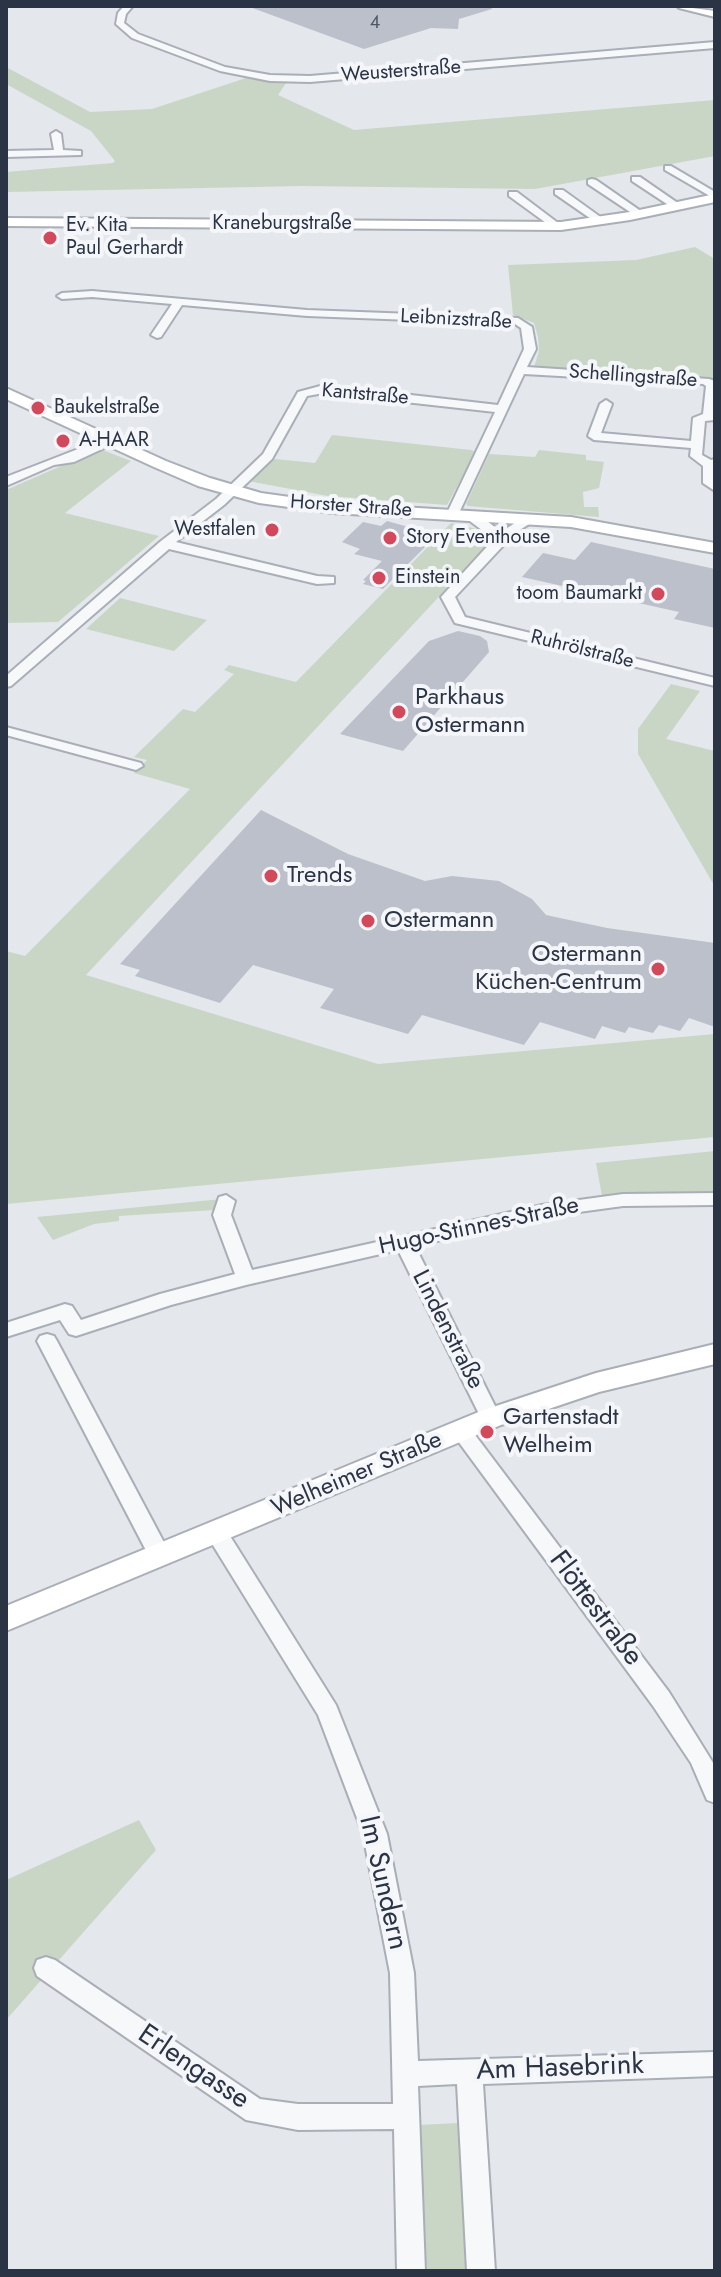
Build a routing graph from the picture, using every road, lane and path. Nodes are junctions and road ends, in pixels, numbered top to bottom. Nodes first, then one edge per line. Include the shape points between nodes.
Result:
1 (129, 6) edge
2 (683, 6) edge
3 (715, 14) edge
4 (715, 45) edge
5 (56, 134) dead end
6 (78, 153) dead end
7 (6, 154) edge
8 (59, 154) junction
9 (668, 168) dead end
10 (636, 179) dead end
11 (592, 182) dead end
12 (559, 192) dead end
13 (513, 194) dead end
14 (715, 197) edge
15 (677, 206) junction
16 (640, 214) junction
17 (601, 221) junction
18 (6, 222) edge
19 (557, 226) junction
20 (62, 296) dead end
21 (180, 300) junction
22 (157, 335) dead end
23 (521, 370) junction
24 (6, 393) edge
25 (606, 404) dead end
26 (503, 409) junction
27 (712, 415) edge
28 (109, 441) junction
29 (697, 445) junction
30 (712, 464) edge
31 (6, 482) edge
32 (715, 487) edge
33 (230, 491) junction
34 (452, 515) junction
35 (472, 516) junction
36 (531, 519) junction
37 (502, 539) junction
38 (166, 544) junction
39 (715, 548) edge
40 (329, 580) dead end
41 (453, 611) junction
42 (715, 675) edge
43 (715, 682) edge
44 (6, 683) edge
45 (6, 731) edge
46 (136, 766) dead end
47 (715, 1199) edge
48 (226, 1201) dead end
49 (403, 1242) junction
50 (246, 1278) junction
51 (35, 1321) junction
52 (76, 1329) junction
53 (6, 1330) edge
54 (47, 1341) junction
55 (715, 1354) edge
56 (491, 1418) junction
57 (462, 1432) junction
58 (217, 1534) junction
59 (160, 1556) junction
60 (6, 1619) edge
61 (708, 1756) edge
62 (715, 1793) edge
63 (46, 1968) dead end
64 (715, 2064) edge
65 (469, 2072) junction
66 (405, 2074) junction
67 (406, 2116) junction
68 (411, 2271) edge
69 (481, 2271) edge

1 - 4 street, Weusterstraße via 120,24 135,36 223,69 270,78
2 - 3 street
5 - 8 street
6 - 8 street
7 - 8 street
9 - 14 street, Kraneburgstraße
10 - 15 street
11 - 16 street
12 - 17 street
13 - 19 street
14 - 15 street, Kraneburgstraße
15 - 16 street, Kraneburgstraße
16 - 17 street, Kraneburgstraße
17 - 19 street, Kraneburgstraße
18 - 19 street, Kraneburgstraße
20 - 21 street, Leibnizstraße
21 - 22 street
21 - 23 street, Leibnizstraße via 307,313 518,321 530,339
23 - 26 street, Leibnizstraße
23 - 27 street, Schellingstraße via 705,381 712,384
24 - 28 street, Horster Straße
25 - 29 street via 594,436
26 - 33 street, Kantstraße via 309,391 299,398 268,456
26 - 34 street, Leibnizstraße
27 - 29 street via 699,418
28 - 31 street
28 - 33 street, Horster Straße
29 - 30 street via 696,456
30 - 32 street via 707,478
33 - 34 street, Horster Straße via 302,505
33 - 38 street
34 - 35 street, Horster Straße
35 - 36 street, Horster Straße
35 - 37 street
36 - 37 street
36 - 39 street, Horster Straße via 597,525
36 - 41 street
37 - 41 street via 448,597
38 - 40 street
38 - 44 street
41 - 42 street, Ruhrölstraße
41 - 43 street, Ruhrölstraße via 460,620
45 - 46 street
47 - 49 street, Hugo-Stinnes-Straße via 566,1207
48 - 50 street via 222,1215
49 - 50 street, Hugo-Stinnes-Straße
49 - 56 street, Lindenstraße
50 - 52 street, Hugo-Stinnes-Straße
51 - 52 street via 65,1311
51 - 53 street
51 - 54 street
52 - 54 street, Hugo-Stinnes-Straße
54 - 59 street
55 - 56 street, Welheimer Straße via 596,1383
56 - 57 street, Welheimer Straße
57 - 58 street, Welheimer Straße
57 - 61 street, Flöttestraße
58 - 59 street, Welheimer Straße
58 - 66 street, Im Sundern via 328,1712 375,1834 402,1973
59 - 60 street, Welheimer Straße
61 - 62 street, Flöttestraße
63 - 67 street, Erlengasse via 255,2111 298,2117
64 - 65 street, Am Hasebrink
65 - 66 street, Am Hasebrink
65 - 69 street
66 - 67 street, Im Sundern
67 - 68 street, Im Sundern

